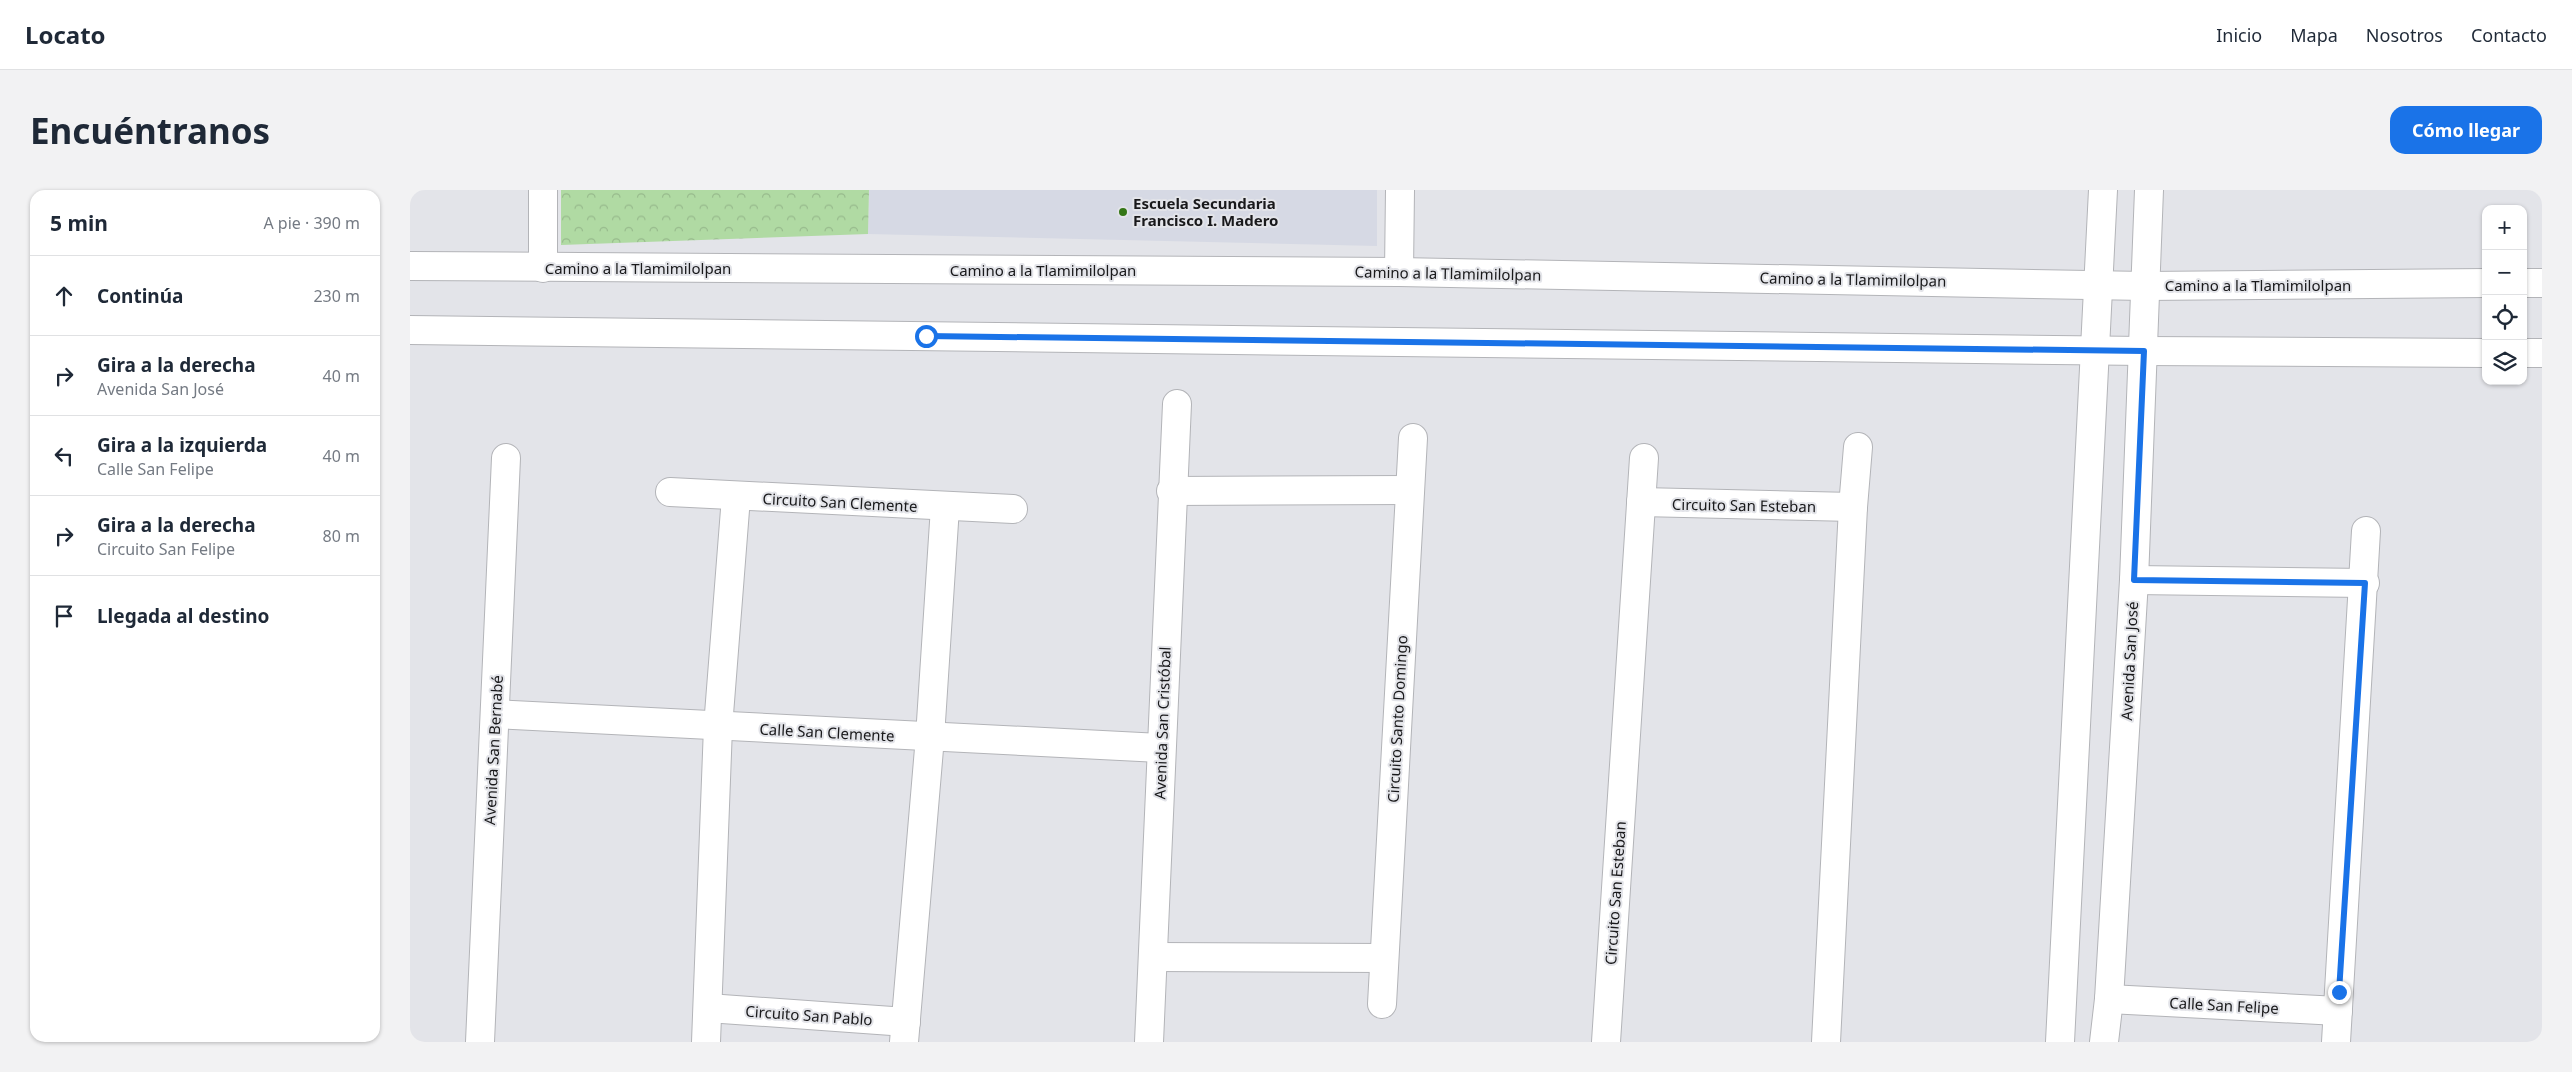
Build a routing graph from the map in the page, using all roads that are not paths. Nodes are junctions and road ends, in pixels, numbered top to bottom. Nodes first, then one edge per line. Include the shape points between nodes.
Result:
1 (543, 190) edge
2 (1400, 190) edge
3 (2103, 190) edge
4 (2149, 190) edge
5 (410, 266) edge
6 (543, 268) junction
7 (1399, 272) junction
8 (2098, 283) junction
9 (2482, 283) edge
10 (2527, 283) edge
11 (2542, 283) edge
12 (2146, 286) junction
13 (410, 330) edge
14 (2097, 349) junction
15 (2144, 351) junction
16 (2482, 353) edge
17 (2527, 353) edge
18 (2542, 353) edge
19 (1177, 404) dead end
20 (1413, 438) dead end
21 (1858, 447) dead end
22 (506, 458) dead end
23 (1644, 458) dead end
24 (1410, 490) junction
25 (1172, 491) junction
26 (670, 492) dead end
27 (736, 496) junction
28 (1641, 502) junction
29 (945, 507) junction
30 (1853, 507) junction
31 (1013, 509) dead end
32 (2366, 531) dead end
33 (2134, 580) junction
34 (2365, 583) junction
35 (495, 714) junction
36 (718, 727) junction
37 (930, 737) junction
38 (1160, 748) junction
39 (1155, 957) junction
40 (1383, 958) junction
41 (2109, 999) junction
42 (1382, 1004) dead end
43 (708, 1008) junction
44 (2338, 1011) junction
45 (905, 1032) edge
46 (480, 1042) edge
47 (706, 1042) edge
48 (1149, 1042) edge
49 (1606, 1042) edge
50 (1826, 1042) edge
51 (2060, 1042) edge
52 (2104, 1042) edge
53 (2336, 1042) edge

1 - 6 street
2 - 7 street
3 - 8 street
4 - 12 street, Avenida San José
5 - 6 street, Camino a la Tlamimilolpan
6 - 7 street, Camino a la Tlamimilolpan
7 - 8 street, Camino a la Tlamimilolpan
8 - 12 street, Camino a la Tlamimilolpan
8 - 14 street
9 - 12 street, Camino a la Tlamimilolpan
10 - 11 street
12 - 15 street, Avenida San José
13 - 14 street
14 - 15 street
14 - 51 street
15 - 16 street
15 - 33 street, Avenida San José
17 - 18 street
19 - 25 street, Avenida San Cristóbal
20 - 24 street, Circuito Santo Domingo
21 - 30 street
22 - 35 street, Avenida San Bernabé
23 - 28 street
24 - 25 street
24 - 40 street, Circuito Santo Domingo
25 - 38 street, Avenida San Cristóbal
26 - 27 street, Circuito San Clemente
27 - 29 street, Circuito San Clemente
27 - 36 street
28 - 30 street, Circuito San Esteban
28 - 49 street, Circuito San Esteban
29 - 31 street, Circuito San Clemente
29 - 37 street
30 - 50 street
32 - 34 street
33 - 34 street
33 - 41 street, Avenida San José
34 - 44 street
35 - 36 street, Calle San Clemente
35 - 46 street, Avenida San Bernabé
36 - 37 street, Calle San Clemente
36 - 43 street
37 - 38 street, Calle San Clemente
37 - 45 street, Circuito San Pablo
38 - 39 street, Avenida San Cristóbal
39 - 40 street
39 - 48 street, Avenida San Cristóbal
40 - 42 street, Circuito Santo Domingo
41 - 44 street, Calle San Felipe
41 - 52 street, Avenida San José
43 - 45 street, Circuito San Pablo
43 - 47 street
44 - 53 street

